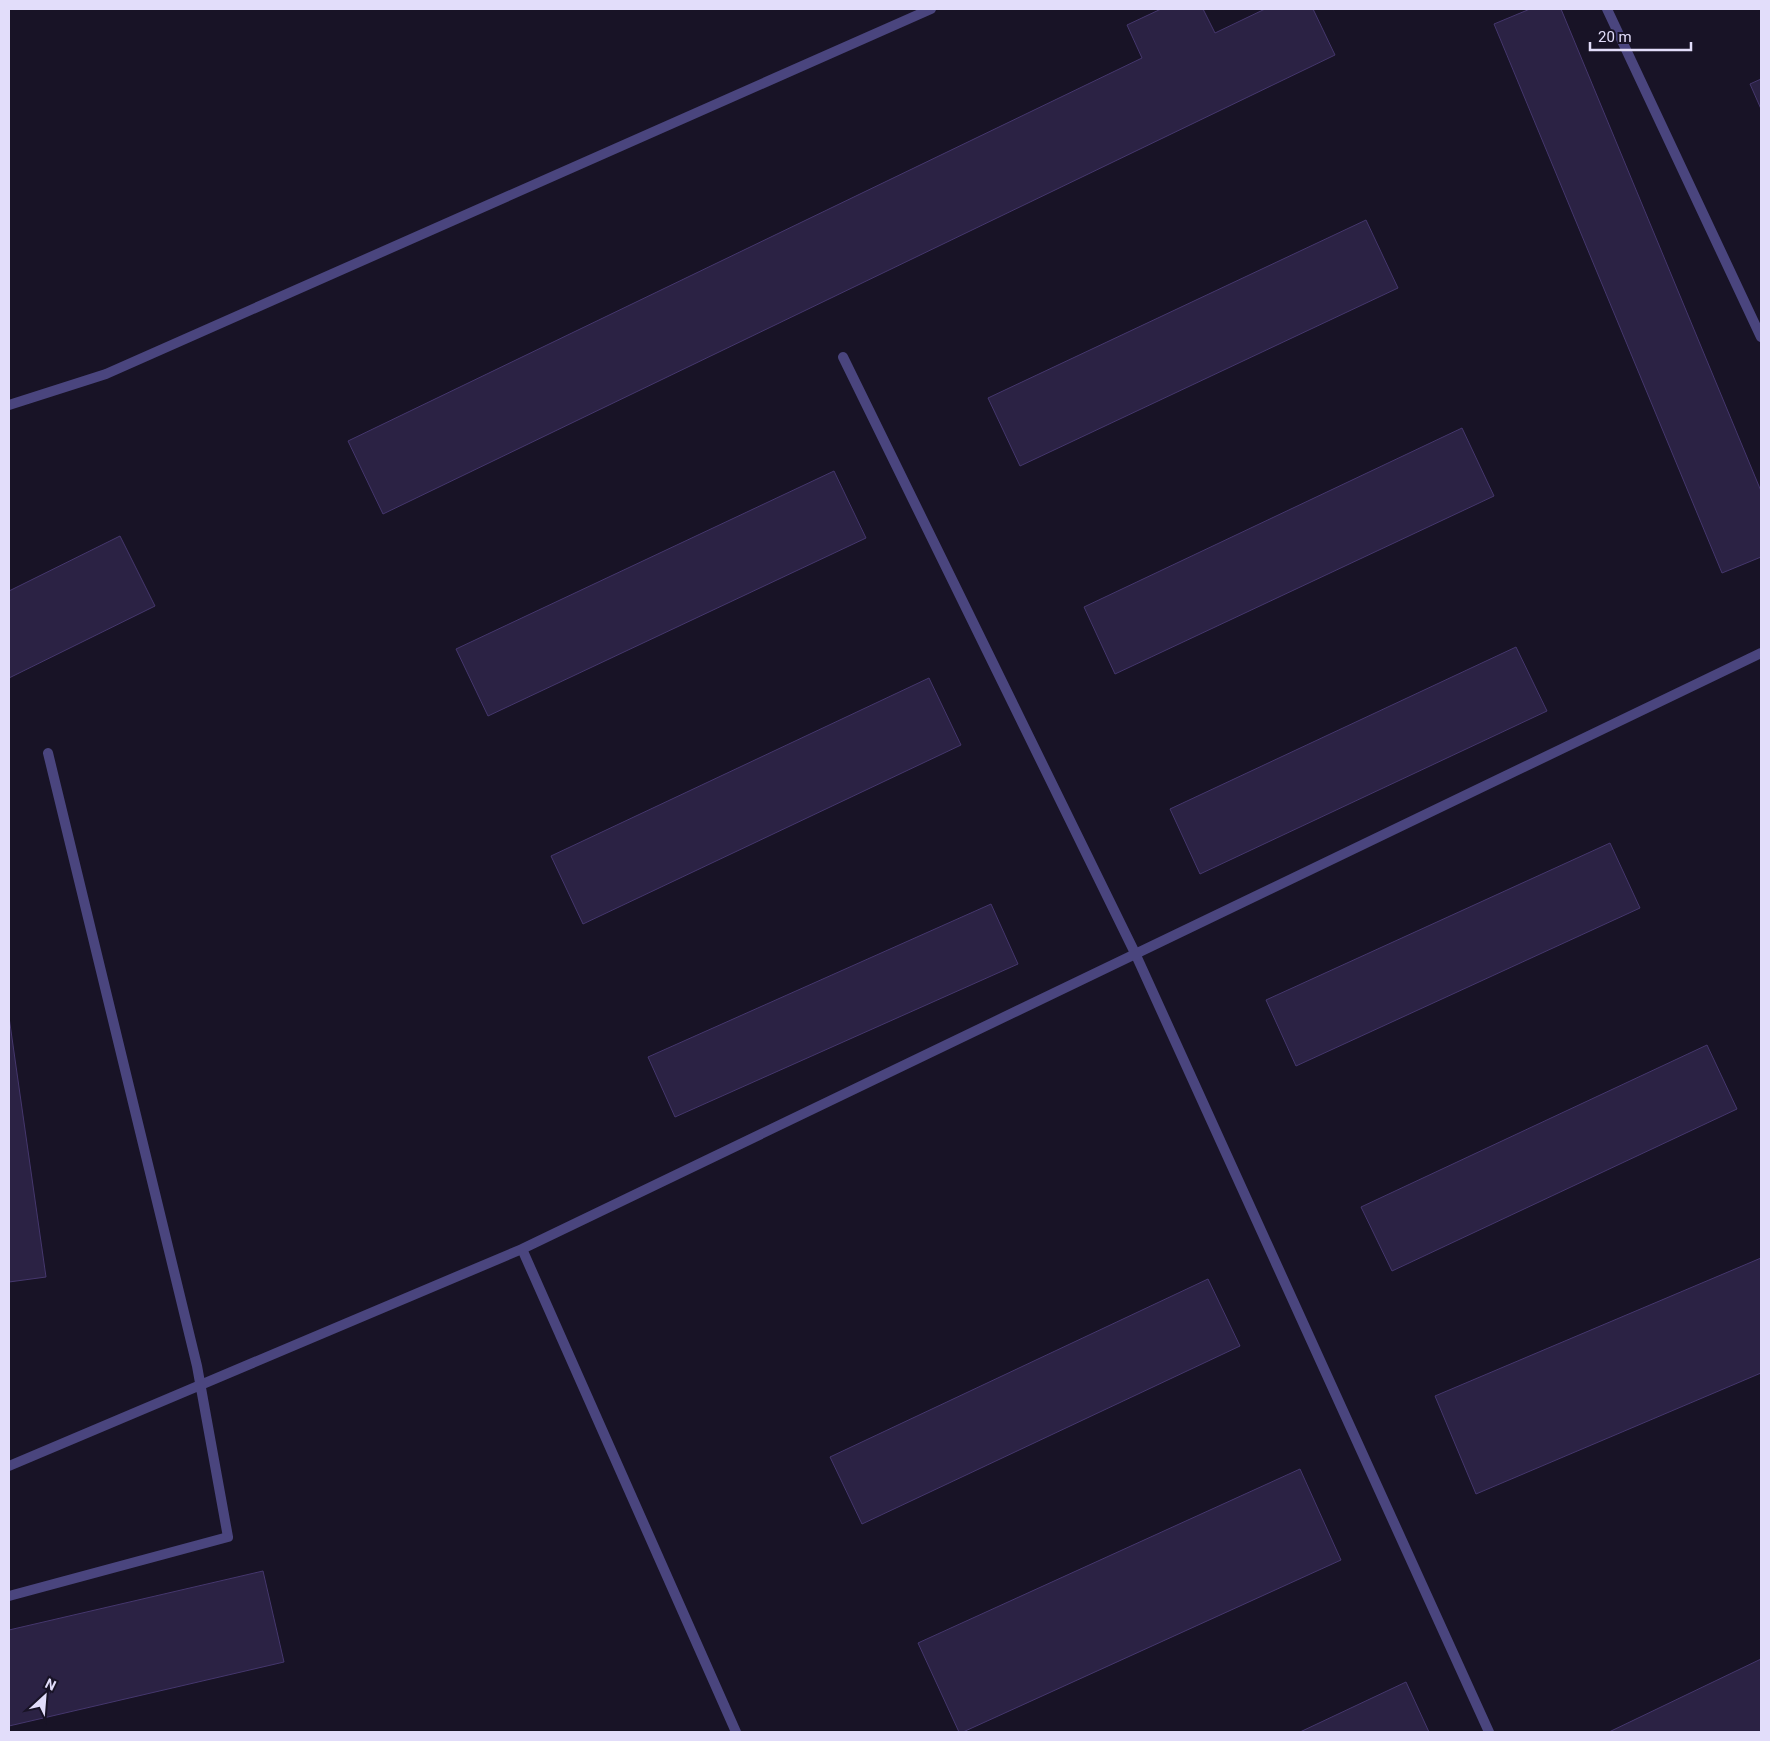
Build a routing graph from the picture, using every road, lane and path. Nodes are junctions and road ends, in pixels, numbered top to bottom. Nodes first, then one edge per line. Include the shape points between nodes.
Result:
1 (932, 9) edge
2 (1607, 9) edge
3 (1761, 337) edge
4 (843, 357) dead end
5 (9, 405) edge
6 (1761, 652) edge
7 (48, 753) dead end
8 (1135, 954) junction
9 (522, 1248) junction
10 (200, 1385) junction
11 (9, 1466) edge
12 (9, 1596) edge
13 (736, 1732) edge
14 (1489, 1732) edge

1 - 5 lane via 106,374
2 - 3 lane
4 - 8 lane
6 - 8 lane
7 - 10 lane
8 - 9 lane
8 - 14 lane
9 - 10 lane
9 - 13 lane
10 - 11 lane
10 - 12 lane via 228,1537

